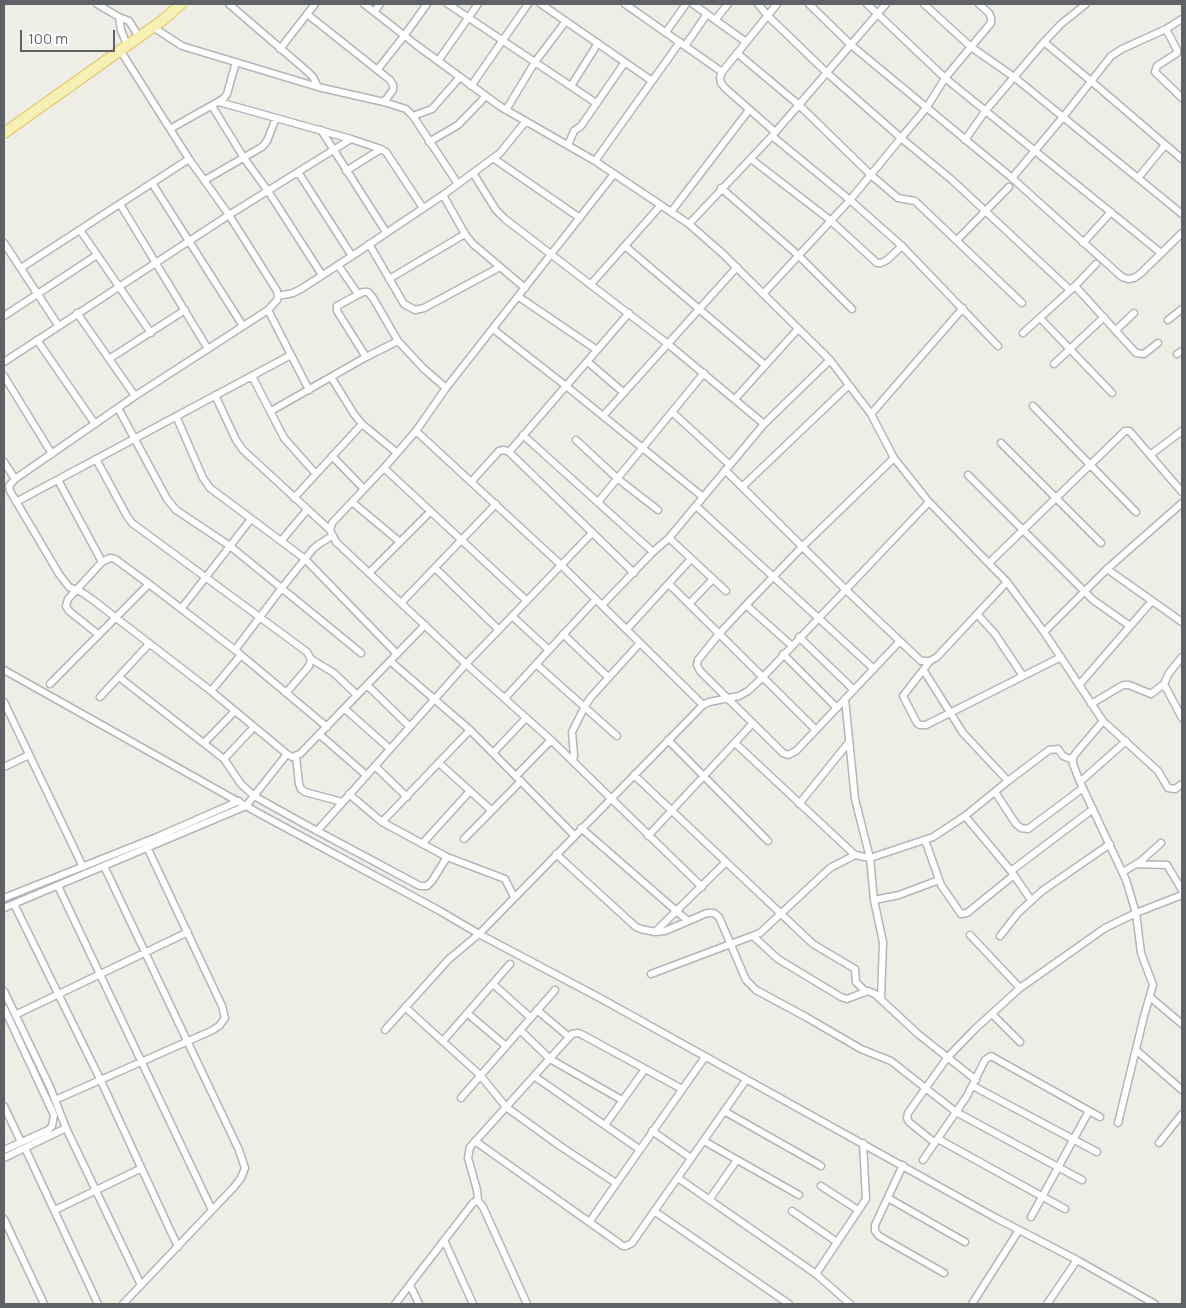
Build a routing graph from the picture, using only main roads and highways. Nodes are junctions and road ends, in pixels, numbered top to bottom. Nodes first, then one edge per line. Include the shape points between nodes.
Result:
1 (181, 4) edge
2 (4, 133) edge

1 - 2 main road

